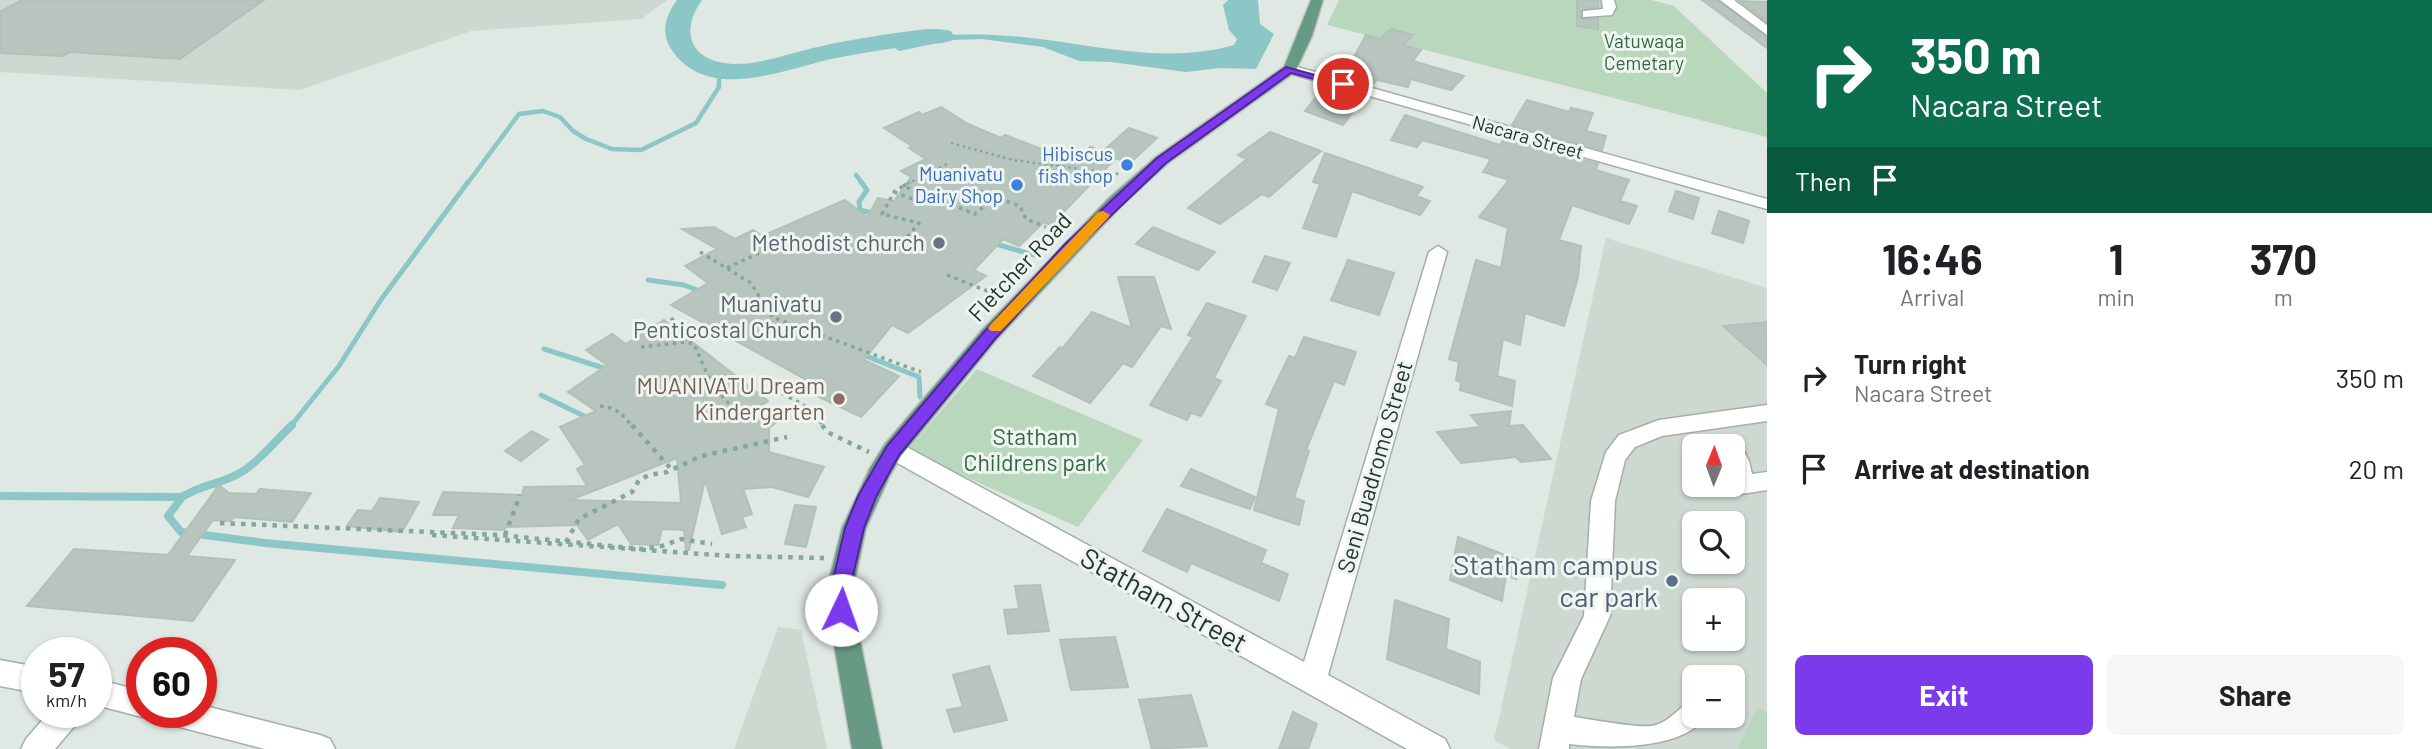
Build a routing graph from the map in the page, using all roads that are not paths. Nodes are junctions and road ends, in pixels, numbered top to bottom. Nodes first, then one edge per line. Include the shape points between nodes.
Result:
1 (1317, 0) edge
2 (1608, 0) edge
3 (1726, 0) edge
4 (1588, 14) dead end
5 (1767, 31) edge
6 (1290, 69) junction
7 (1767, 204) edge
8 (1438, 252) dead end
9 (1763, 418) edge
10 (1711, 422) junction
11 (1721, 434) edge
12 (890, 455) junction
13 (1767, 481) edge
14 (1745, 484) edge
15 (0, 673) edge
16 (21, 677) edge
17 (1312, 682) junction
18 (217, 723) edge
19 (54, 728) edge
20 (1682, 728) edge
21 (1556, 739) edge
22 (36, 749) edge
23 (320, 749) edge
24 (867, 749) edge
25 (1435, 749) edge

1 - 6 main road, Fletcher Road
2 - 4 street via 1607,12
3 - 5 street
6 - 7 street, Nacara Street
6 - 12 main road, Fletcher Road via 1142,177 1018,303
8 - 17 street, Seni Buadromo Street
9 - 10 street
10 - 11 street
10 - 21 street via 1659,428 1627,441 1614,458 1603,500 1597,616 1567,678
12 - 17 street, Statham Street
12 - 24 main road, Fletcher Road via 867,496 841,584 841,610
13 - 14 street
15 - 16 street
17 - 25 street, Statham Street
18 - 23 street
19 - 22 street
20 - 21 street via 1654,741

